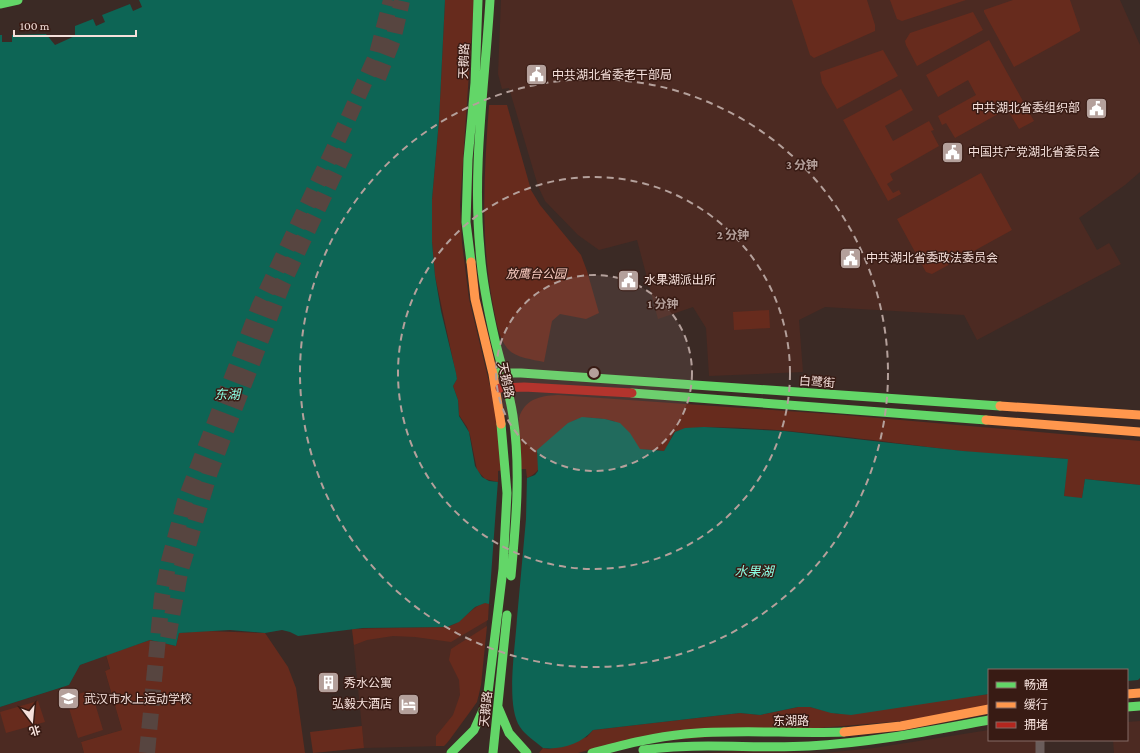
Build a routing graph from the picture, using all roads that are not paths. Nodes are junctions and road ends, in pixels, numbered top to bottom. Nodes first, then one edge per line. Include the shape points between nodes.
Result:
1 (18, 0) edge
2 (478, 0) edge
3 (490, 0) edge
4 (0, 4) edge
5 (504, 373) junction
6 (493, 374) junction
7 (508, 388) junction
8 (496, 389) junction
9 (1140, 415) edge
10 (1140, 432) edge
11 (502, 617) junction
12 (1140, 693) edge
13 (1128, 694) edge
14 (1140, 706) edge
15 (498, 707) junction
16 (1128, 707) edge
17 (988, 709) edge
18 (988, 720) edge
19 (1040, 741) edge
20 (451, 753) edge
21 (493, 753) edge
22 (527, 753) edge
23 (592, 753) edge
24 (629, 753) edge
25 (1040, 753) edge

1 - 4 main road
2 - 6 main road, 天鹅路 via 466,222 475,299
3 - 5 main road, 天鹅路 via 479,158 478,223 486,298
5 - 6 main road, 白鹭街
5 - 7 main road, 天鹅路
5 - 9 main road, 白鹭街
6 - 8 main road, 天鹅路
7 - 8 main road, 白鹭街
7 - 10 main road, 白鹭街 via 662,395
7 - 11 main road, 天鹅路 via 515,432 516,518
8 - 11 main road, 天鹅路 via 507,470
11 - 15 main road, 天鹅路
11 - 20 main road, 天鹅路 via 484,712 467,740
12 - 13 main road
14 - 16 main road
15 - 21 main road, 天鹅路
15 - 22 main road via 509,733
17 - 23 main road, 东湖路 via 892,727 848,732 677,734
18 - 24 main road, 东湖路 via 889,739 833,745 694,744 655,747
19 - 25 street

